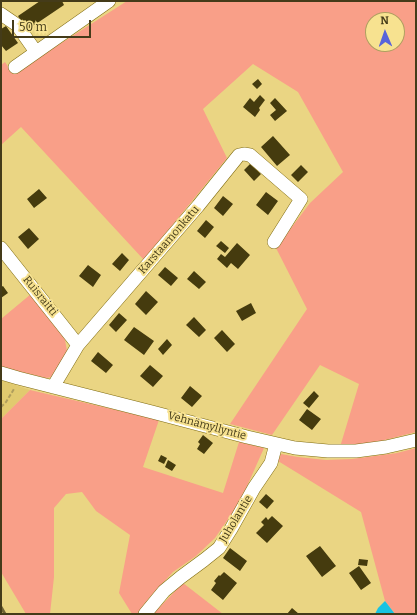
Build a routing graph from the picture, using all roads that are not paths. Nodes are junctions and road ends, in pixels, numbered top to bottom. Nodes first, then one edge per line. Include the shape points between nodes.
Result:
1 (109, 1) edge
2 (1, 14) edge
3 (36, 52) junction
4 (15, 67) dead end
5 (274, 242) dead end
6 (1, 248) edge
7 (78, 345) junction
8 (1, 373) edge
9 (53, 387) junction
10 (416, 440) edge
11 (276, 444) junction
12 (145, 614) edge

1 - 3 street
2 - 3 street via 17,25
3 - 4 street
5 - 7 street, Karstaamonkatu via 301,199 250,155 244,154 239,156
6 - 7 street, Ruisraitti
7 - 9 street, Karstaamonkatu
8 - 9 street, Vehnämyllyntie
9 - 11 street, Vehnämyllyntie
10 - 11 street, Vehnämyllyntie via 356,451 328,451
11 - 12 street, Juholantie via 271,463 218,548 164,591

